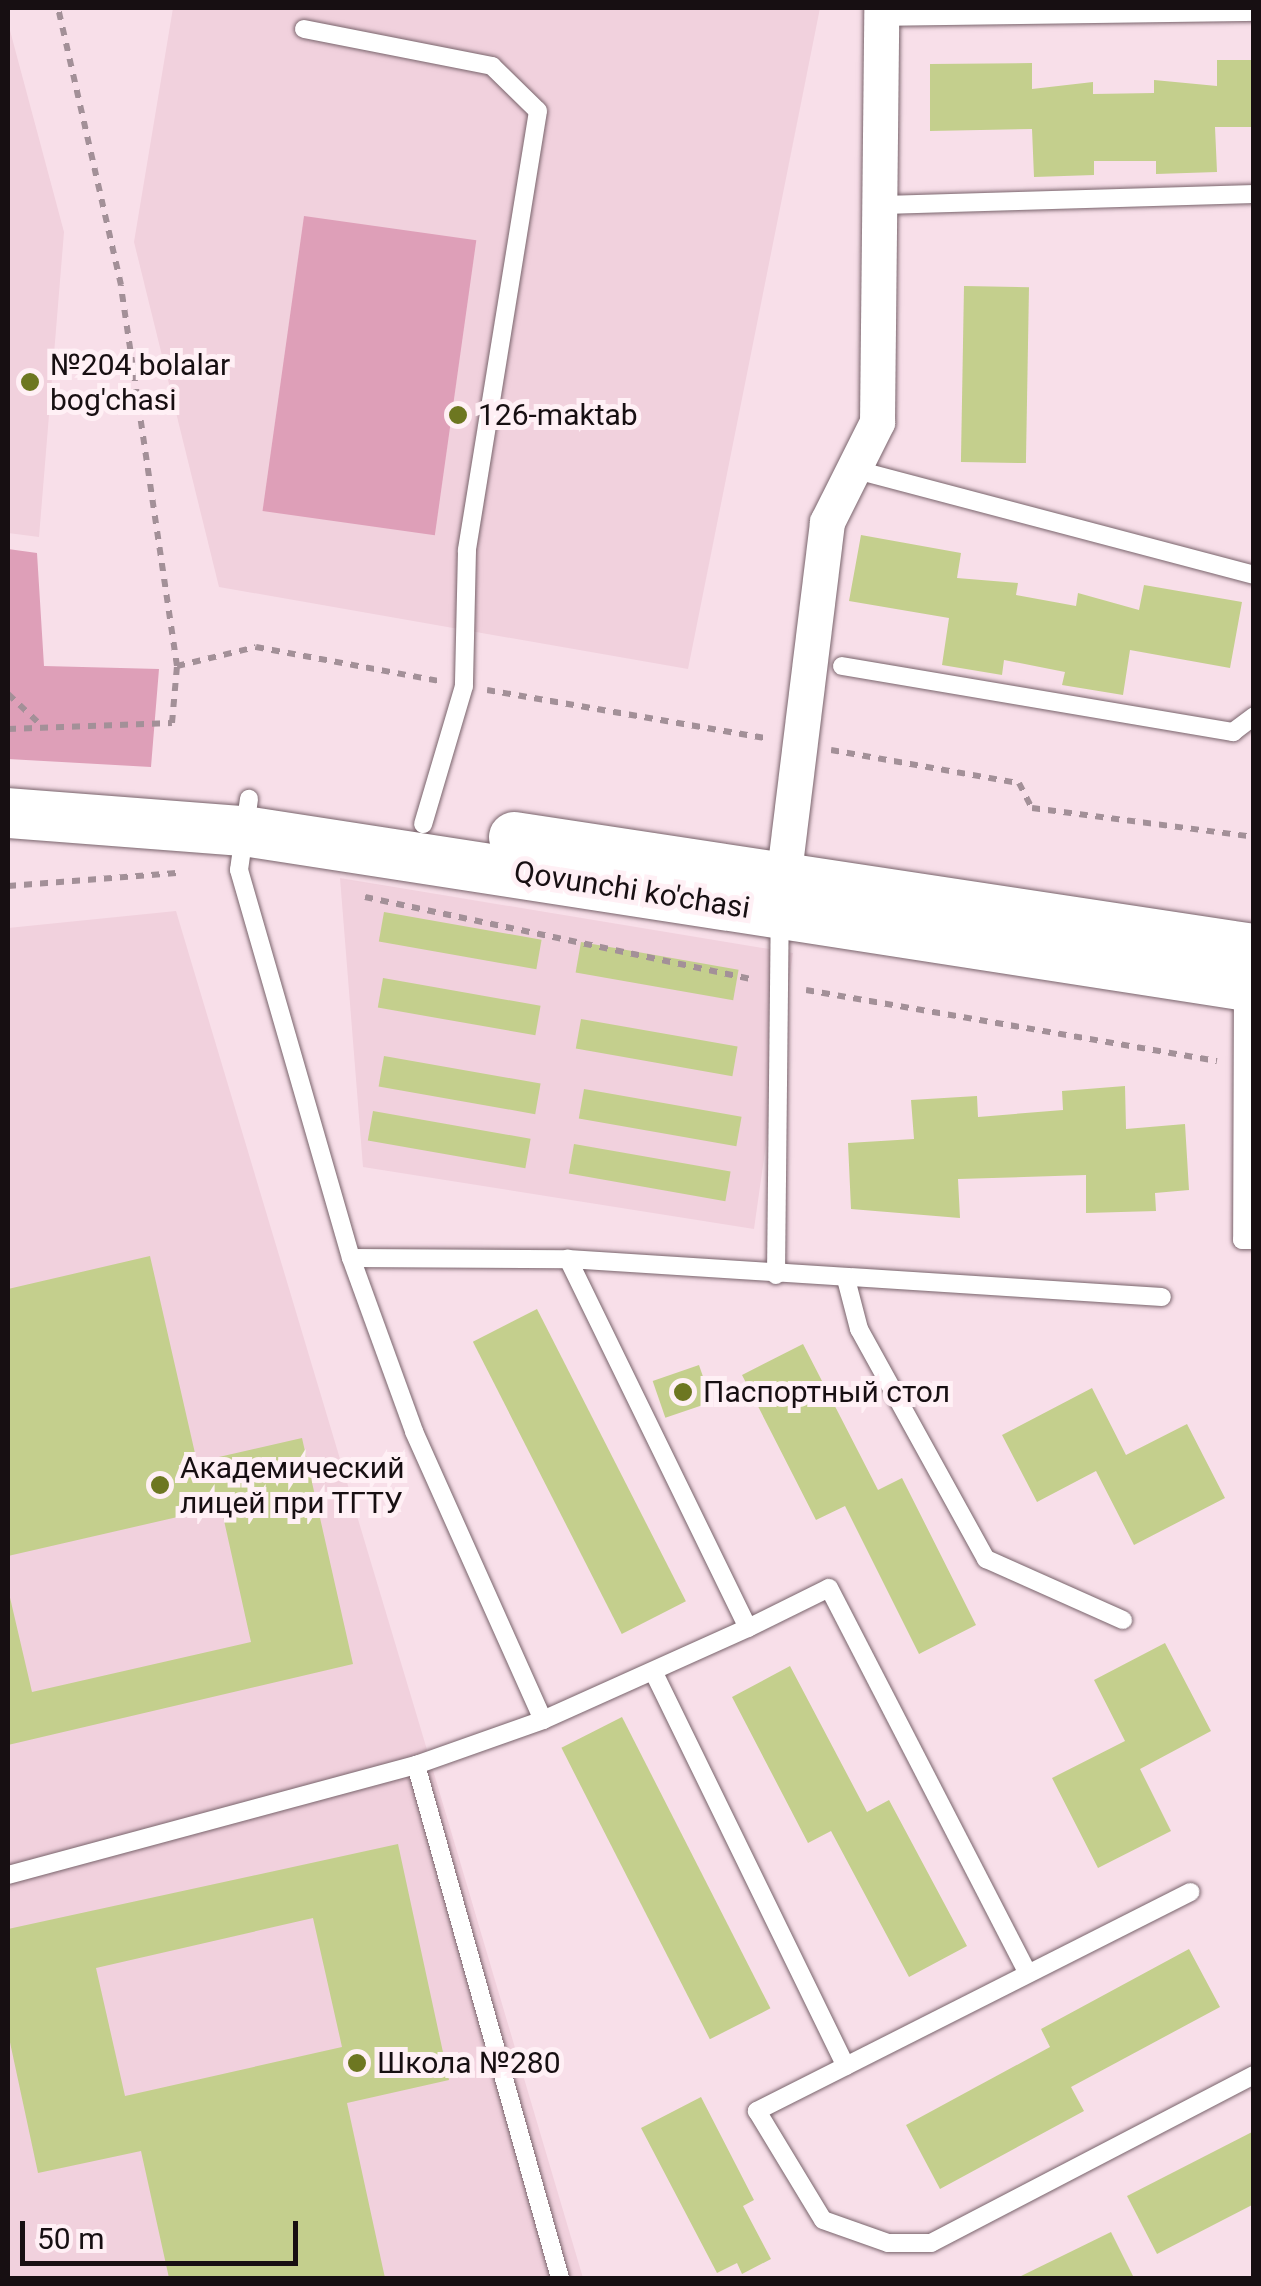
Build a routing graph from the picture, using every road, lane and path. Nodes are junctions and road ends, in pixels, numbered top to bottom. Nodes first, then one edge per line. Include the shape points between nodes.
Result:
1 (58, 8) edge
2 (881, 12) edge
3 (1254, 12) edge
4 (304, 29) dead end
5 (1254, 194) edge
6 (884, 205) junction
7 (853, 469) junction
8 (1254, 575) edge
9 (842, 666) dead end
10 (8, 694) edge
11 (1254, 716) edge
12 (44, 728) junction
13 (8, 729) edge
14 (795, 743) junction
15 (8, 779) edge
16 (8, 813) edge
17 (422, 824) junction
18 (244, 834) junction
19 (1254, 837) edge
20 (8, 886) edge
21 (354, 895) dead end
22 (782, 895) junction
23 (1249, 967) edge
24 (774, 984) junction
25 (1240, 1065) junction
26 (1254, 1240) edge
27 (351, 1258) junction
28 (568, 1259) junction
29 (776, 1275) junction
30 (846, 1279) junction
31 (1162, 1297) dead end
32 (1123, 1620) dead end
33 (748, 1628) junction
34 (654, 1673) junction
35 (544, 1720) junction
36 (416, 1765) junction
37 (8, 1875) edge
38 (1191, 1892) dead end
39 (1028, 1973) junction
40 (846, 2066) junction
41 (1254, 2076) edge
42 (560, 2278) edge

1 - 12 path via 120,286 177,666 172,723
2 - 3 lane
2 - 6 street
4 - 17 lane via 492,66 538,111 467,550 464,686
5 - 6 lane
6 - 7 street via 877,422
7 - 8 lane
7 - 14 street via 827,522
9 - 11 lane via 1233,732
10 - 12 path
12 - 13 path
14 - 19 path via 1019,783 1032,808
14 - 22 street
15 - 18 main road, Qovunchi ko'chasi
16 - 18 main road, Qovunchi ko'chasi
17 - 18 main road, Qovunchi ko'chasi
17 - 22 main road, Qovunchi ko'chasi
18 - 20 path
18 - 22 main road, Qovunchi ko'chasi
18 - 27 lane
21 - 24 path
22 - 23 main road, Qovunchi ko'chasi
22 - 24 lane
23 - 25 lane
24 - 25 path
24 - 29 lane
25 - 26 lane via 1242,1240
27 - 28 lane
27 - 35 lane via 414,1431
28 - 29 lane
28 - 33 lane
29 - 30 lane
30 - 31 lane
30 - 32 lane via 860,1330 986,1559
33 - 34 lane
33 - 39 lane via 829,1588
34 - 35 lane
34 - 40 lane
35 - 36 lane
36 - 37 lane
36 - 42 lane
38 - 39 lane
39 - 40 lane
40 - 41 lane via 756,2111 823,2220 888,2243 952,2236

